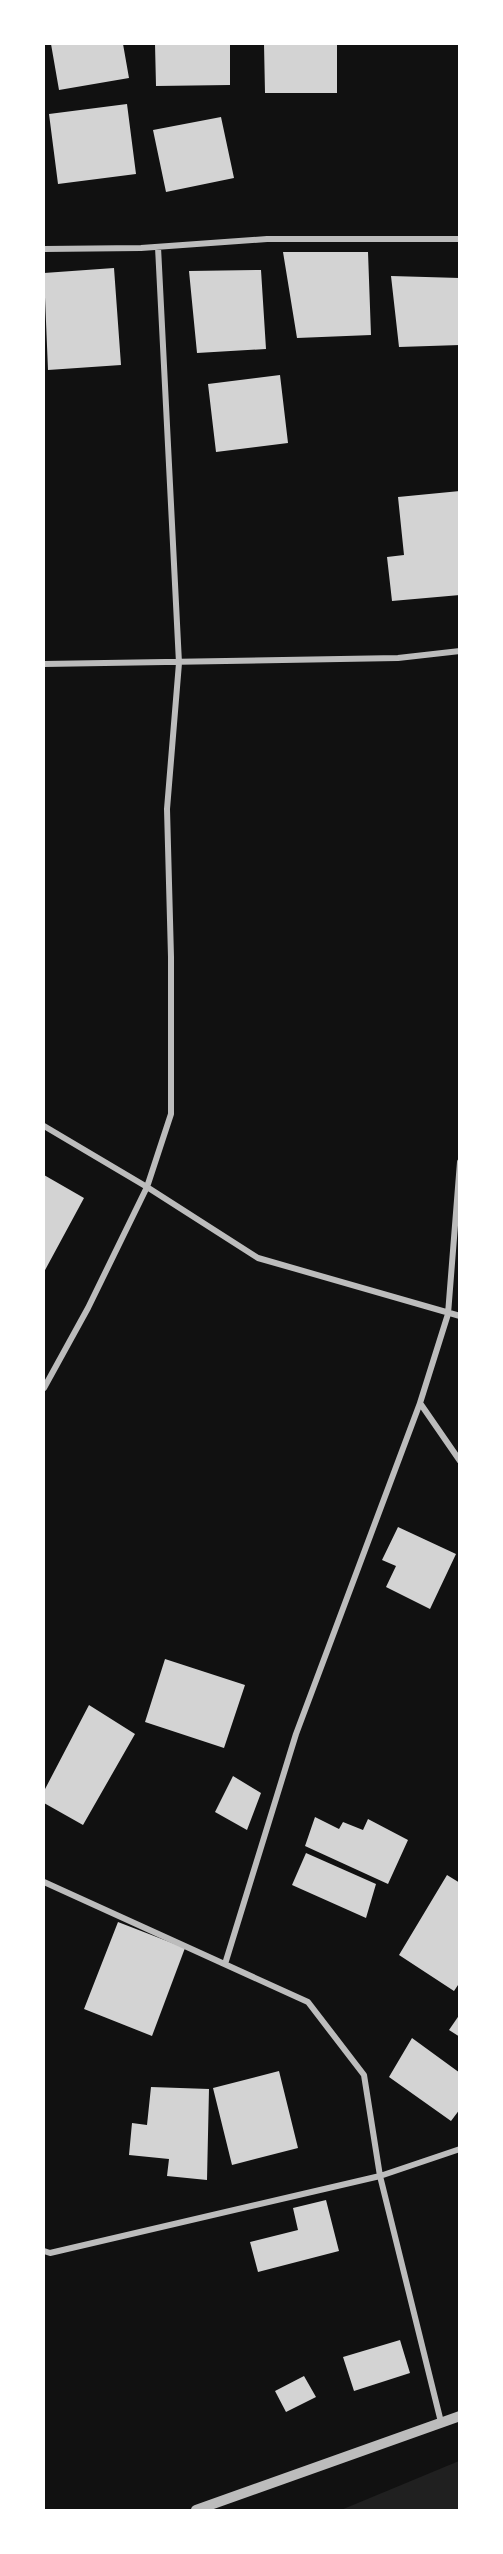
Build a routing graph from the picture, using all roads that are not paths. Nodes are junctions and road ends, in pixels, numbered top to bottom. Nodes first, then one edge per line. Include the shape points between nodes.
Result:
1 (459, 239) edge
2 (158, 247) junction
3 (44, 249) edge
4 (459, 651) edge
5 (179, 663) junction
6 (44, 664) edge
7 (44, 1126) edge
8 (459, 1162) edge
9 (147, 1187) junction
10 (448, 1314) junction
11 (459, 1316) edge
12 (44, 1388) edge
13 (420, 1403) junction
14 (459, 1461) edge
15 (44, 1882) edge
16 (225, 1964) junction
17 (459, 2149) edge
18 (380, 2176) junction
19 (44, 2251) edge
20 (459, 2416) edge
21 (441, 2422) junction
22 (196, 2511) edge

1 - 2 street via 267,238
2 - 3 street
2 - 5 street
4 - 5 street via 398,658
5 - 6 street
5 - 9 street via 167,809 171,1114
7 - 9 street
8 - 10 street
9 - 10 street via 258,1258
9 - 12 street
10 - 11 street
10 - 13 street
13 - 14 street
13 - 16 street via 296,1734
15 - 16 street
16 - 18 street via 308,2002 364,2075
17 - 18 street
18 - 19 street via 50,2253
18 - 21 street
20 - 21 street
21 - 22 street

